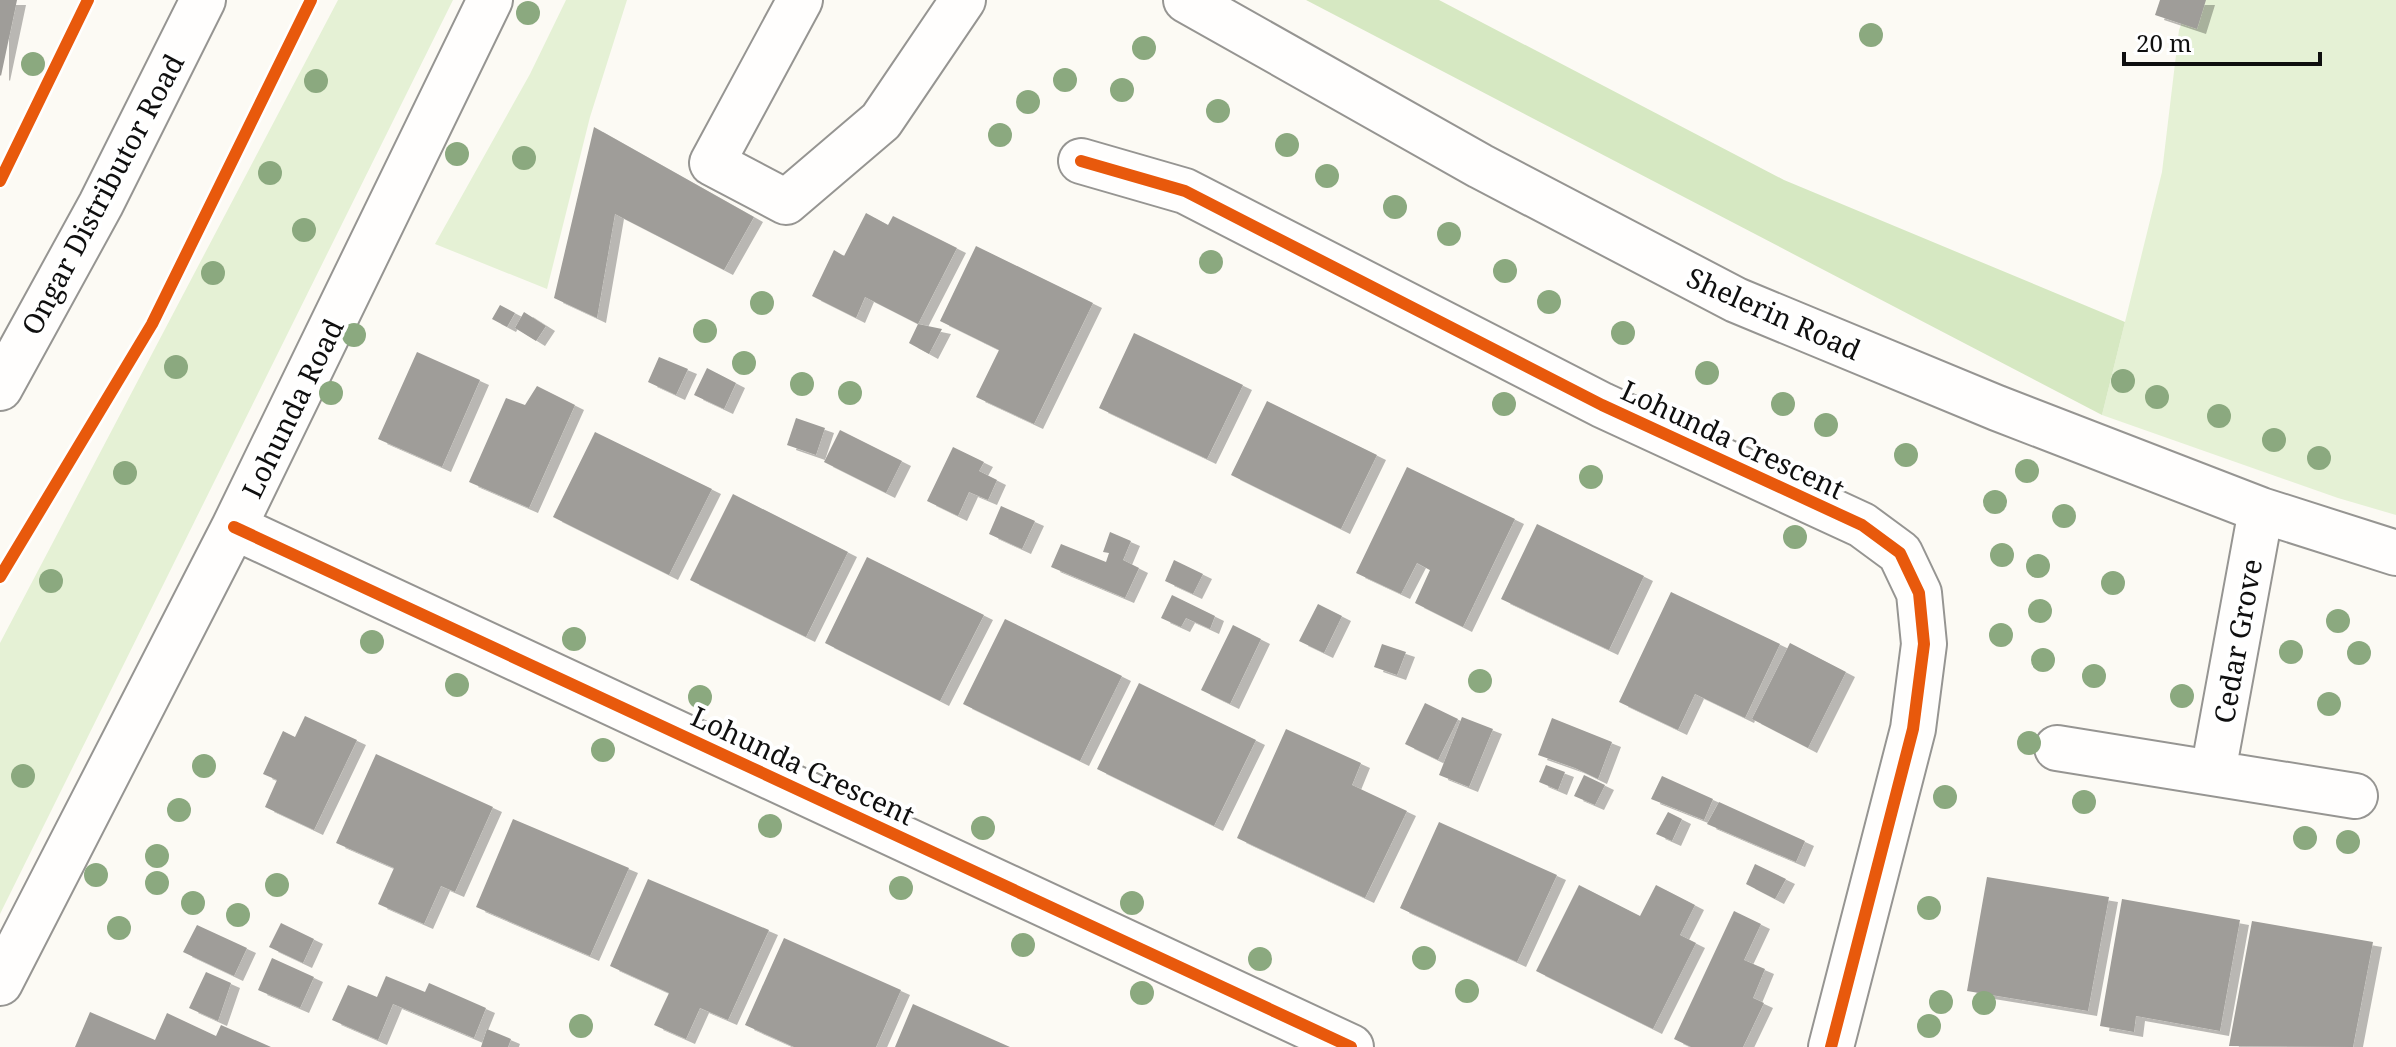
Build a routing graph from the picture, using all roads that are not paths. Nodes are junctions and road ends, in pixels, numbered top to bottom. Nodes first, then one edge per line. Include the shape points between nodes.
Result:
1 (203, 0) edge
2 (490, 0) edge
3 (800, 0) edge
4 (963, 0) edge
5 (1186, 0) edge
6 (1081, 161) dead end
7 (0, 388) edge
8 (2261, 510) junction
9 (234, 527) junction
10 (2396, 553) edge
11 (2057, 748) dead end
12 (2213, 772) junction
13 (2355, 796) dead end
14 (0, 983) edge
15 (1351, 1047) edge
16 (1831, 1047) edge

1 - 7 street, Ongar Distributor Road via 101,204
2 - 9 street, Lohunda Road
3 - 4 street via 712,163 786,202 881,121
5 - 8 street, Shelerin Road via 1480,166 1736,300
6 - 16 street, Lohunda Crescent via 1193,195 1602,405 1862,525 1900,553 1919,593 1924,644 1915,715
8 - 10 street, Shelerin Road
8 - 12 street, Cedar Grove
9 - 14 street, Lohunda Road
9 - 15 street, Lohunda Crescent
11 - 12 street
12 - 13 street

